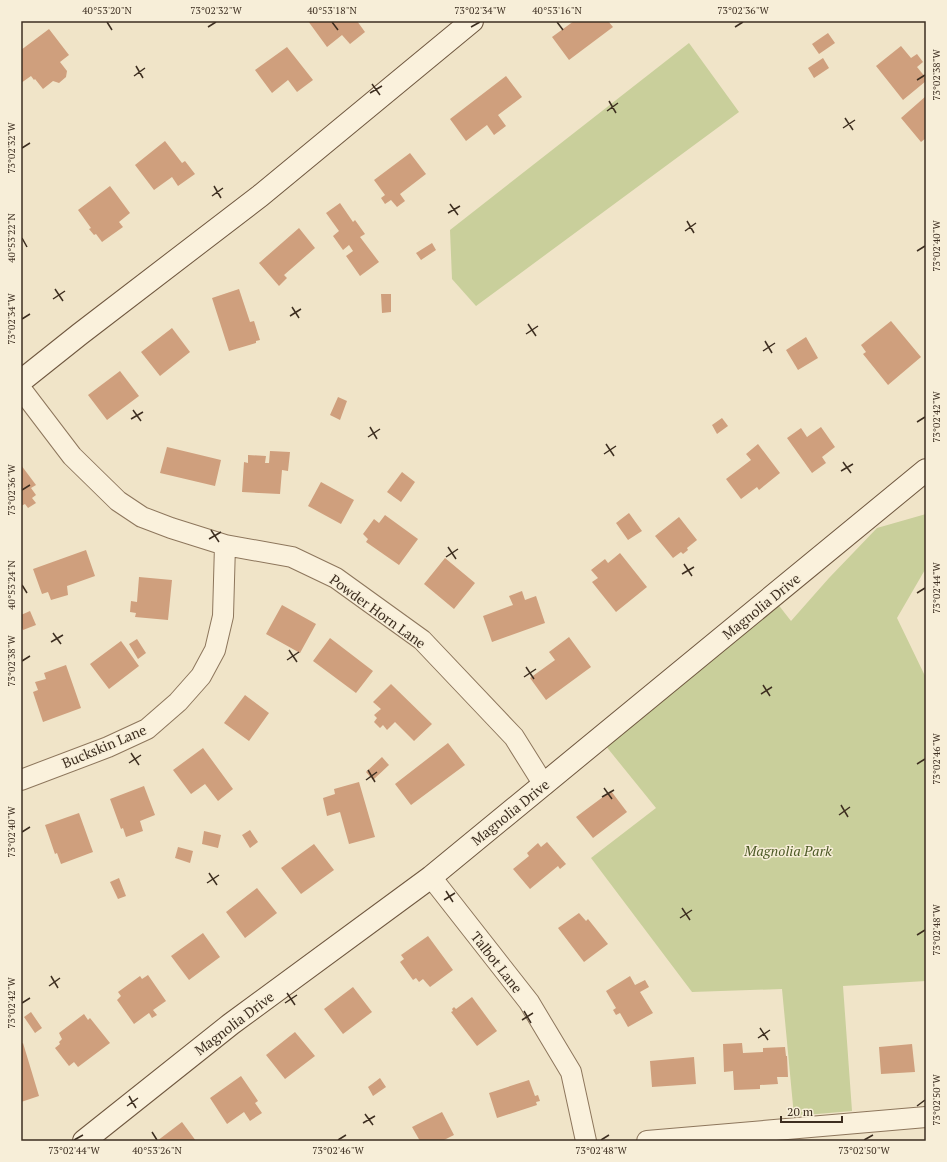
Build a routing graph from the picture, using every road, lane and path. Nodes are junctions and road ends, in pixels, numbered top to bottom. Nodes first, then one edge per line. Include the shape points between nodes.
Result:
1 (472, 21) edge
2 (21, 381) edge
3 (21, 389) edge
4 (926, 470) edge
5 (225, 545) junction
6 (21, 780) edge
7 (544, 785) junction
8 (431, 877) junction
9 (926, 1117) edge
10 (84, 1141) edge
11 (586, 1141) edge
12 (647, 1141) edge

1 - 2 street via 260,196
3 - 5 street, Powder Horn Lane via 72,456 118,501 142,517
4 - 7 street, Magnolia Drive
5 - 6 street, Buckskin Lane via 224,616 215,650 201,676 147,729 108,747
5 - 7 street, Powder Horn Lane via 292,557 336,578 422,640 514,737
7 - 8 street, Magnolia Drive
8 - 10 street, Magnolia Drive via 231,1024
8 - 11 street, Talbot Lane via 529,1002 571,1072
9 - 12 street

